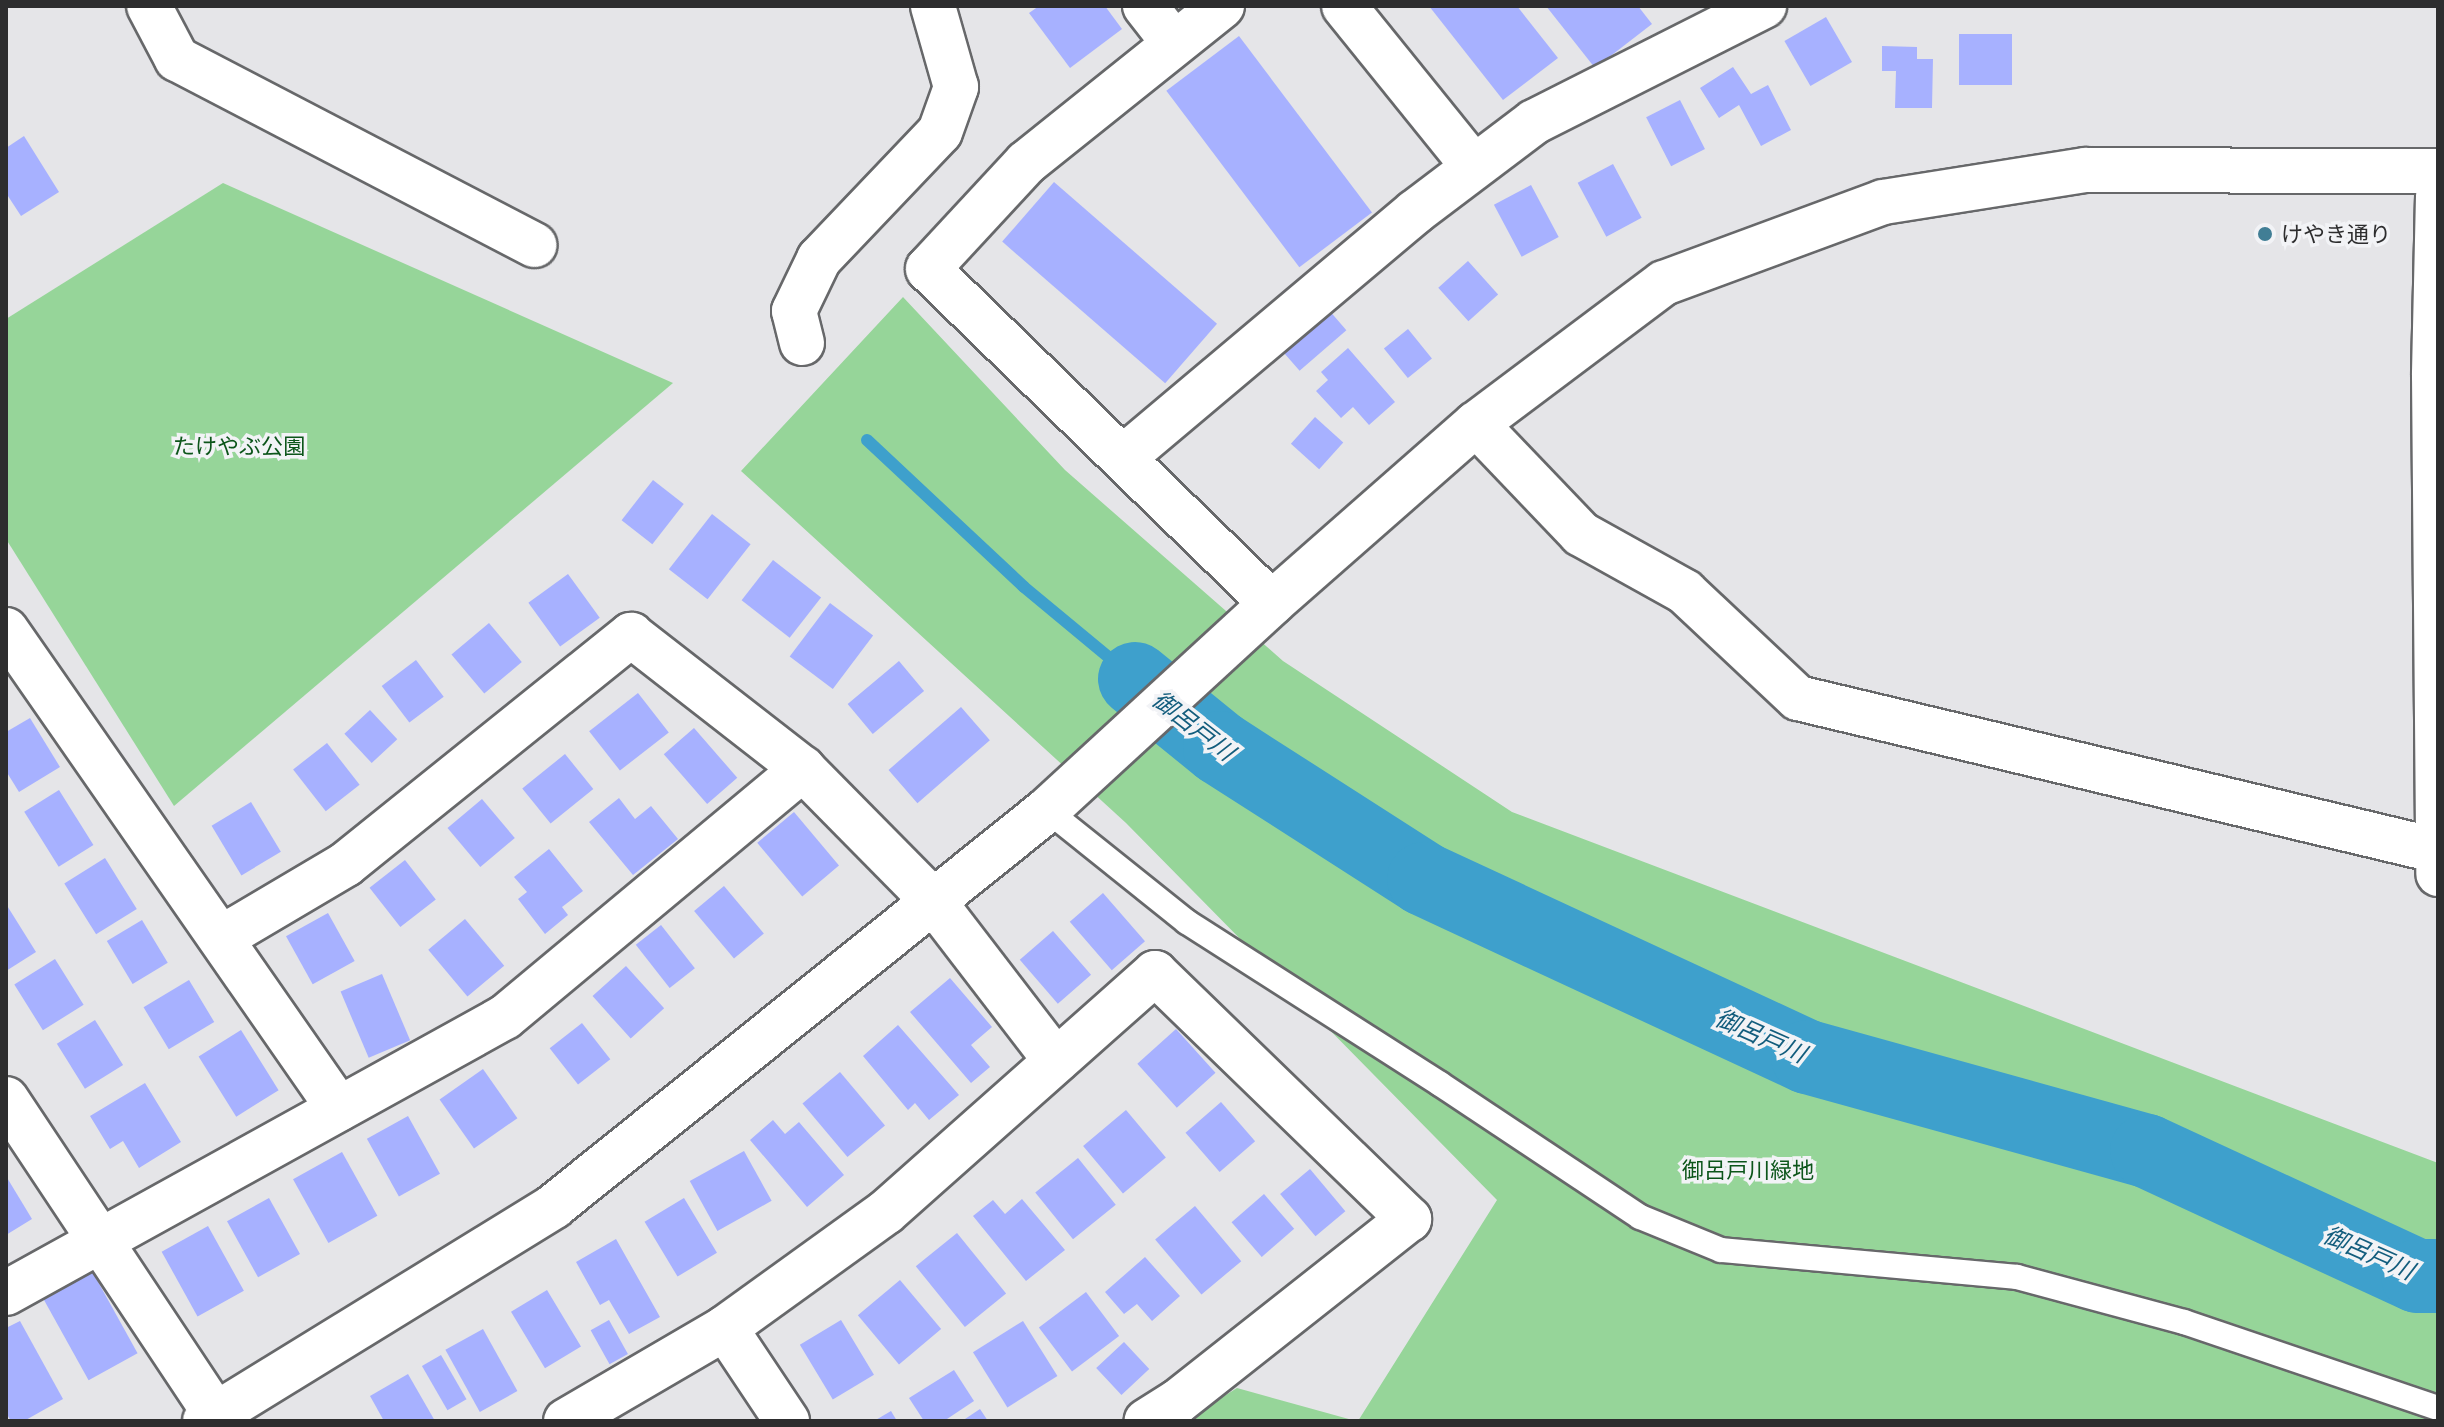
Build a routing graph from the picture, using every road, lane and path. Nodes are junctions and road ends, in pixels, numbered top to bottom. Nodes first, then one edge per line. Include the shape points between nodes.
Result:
1 (149, 6) edge
2 (933, 6) edge
3 (1145, 6) edge
4 (1222, 6) edge
5 (1344, 6) edge
6 (1764, 6) edge
7 (1173, 42) junction
8 (1473, 166) junction
9 (2438, 171) edge
10 (2438, 196) edge
11 (534, 245) dead end
12 (802, 343) dead end
13 (2436, 376) edge
14 (1476, 424) junction
15 (1124, 457) junction
16 (1272, 603) junction
17 (6, 630) edge
18 (20, 679) edge
19 (803, 769) junction
20 (1047, 810) junction
21 (2437, 862) edge
22 (934, 902) junction
23 (221, 938) junction
24 (1056, 1061) junction
25 (6, 1099) edge
26 (339, 1109) junction
27 (103, 1239) junction
28 (6, 1293) edge
29 (725, 1328) junction
30 (2438, 1408) edge
31 (214, 1419) edge
32 (566, 1421) edge
33 (787, 1421) edge
34 (1146, 1421) edge

1 - 11 street via 177,59
2 - 12 street via 956,87 940,132 819,259 794,311
3 - 7 street
4 - 7 street
5 - 8 street
6 - 8 street via 1534,122
7 - 15 street via 1026,163 928,269
8 - 15 street
9 - 14 street via 2085,170 1883,202 1664,283
10 - 13 street
13 - 21 street
14 - 16 street
14 - 21 street via 1581,534 1685,592 1798,698
15 - 16 street
16 - 20 street
17 - 18 street
18 - 23 street
19 - 22 street
19 - 23 street via 631,635 346,864
19 - 26 street via 505,1017
20 - 22 street
20 - 30 lane via 1187,922 1640,1217 1721,1250 2017,1277 2184,1322
22 - 24 street
22 - 31 street via 554,1206
23 - 26 street
24 - 29 street via 886,1212
24 - 34 street via 1155,973 1409,1219
25 - 27 street
26 - 27 street
27 - 28 street
27 - 31 street
29 - 32 street
29 - 33 street

